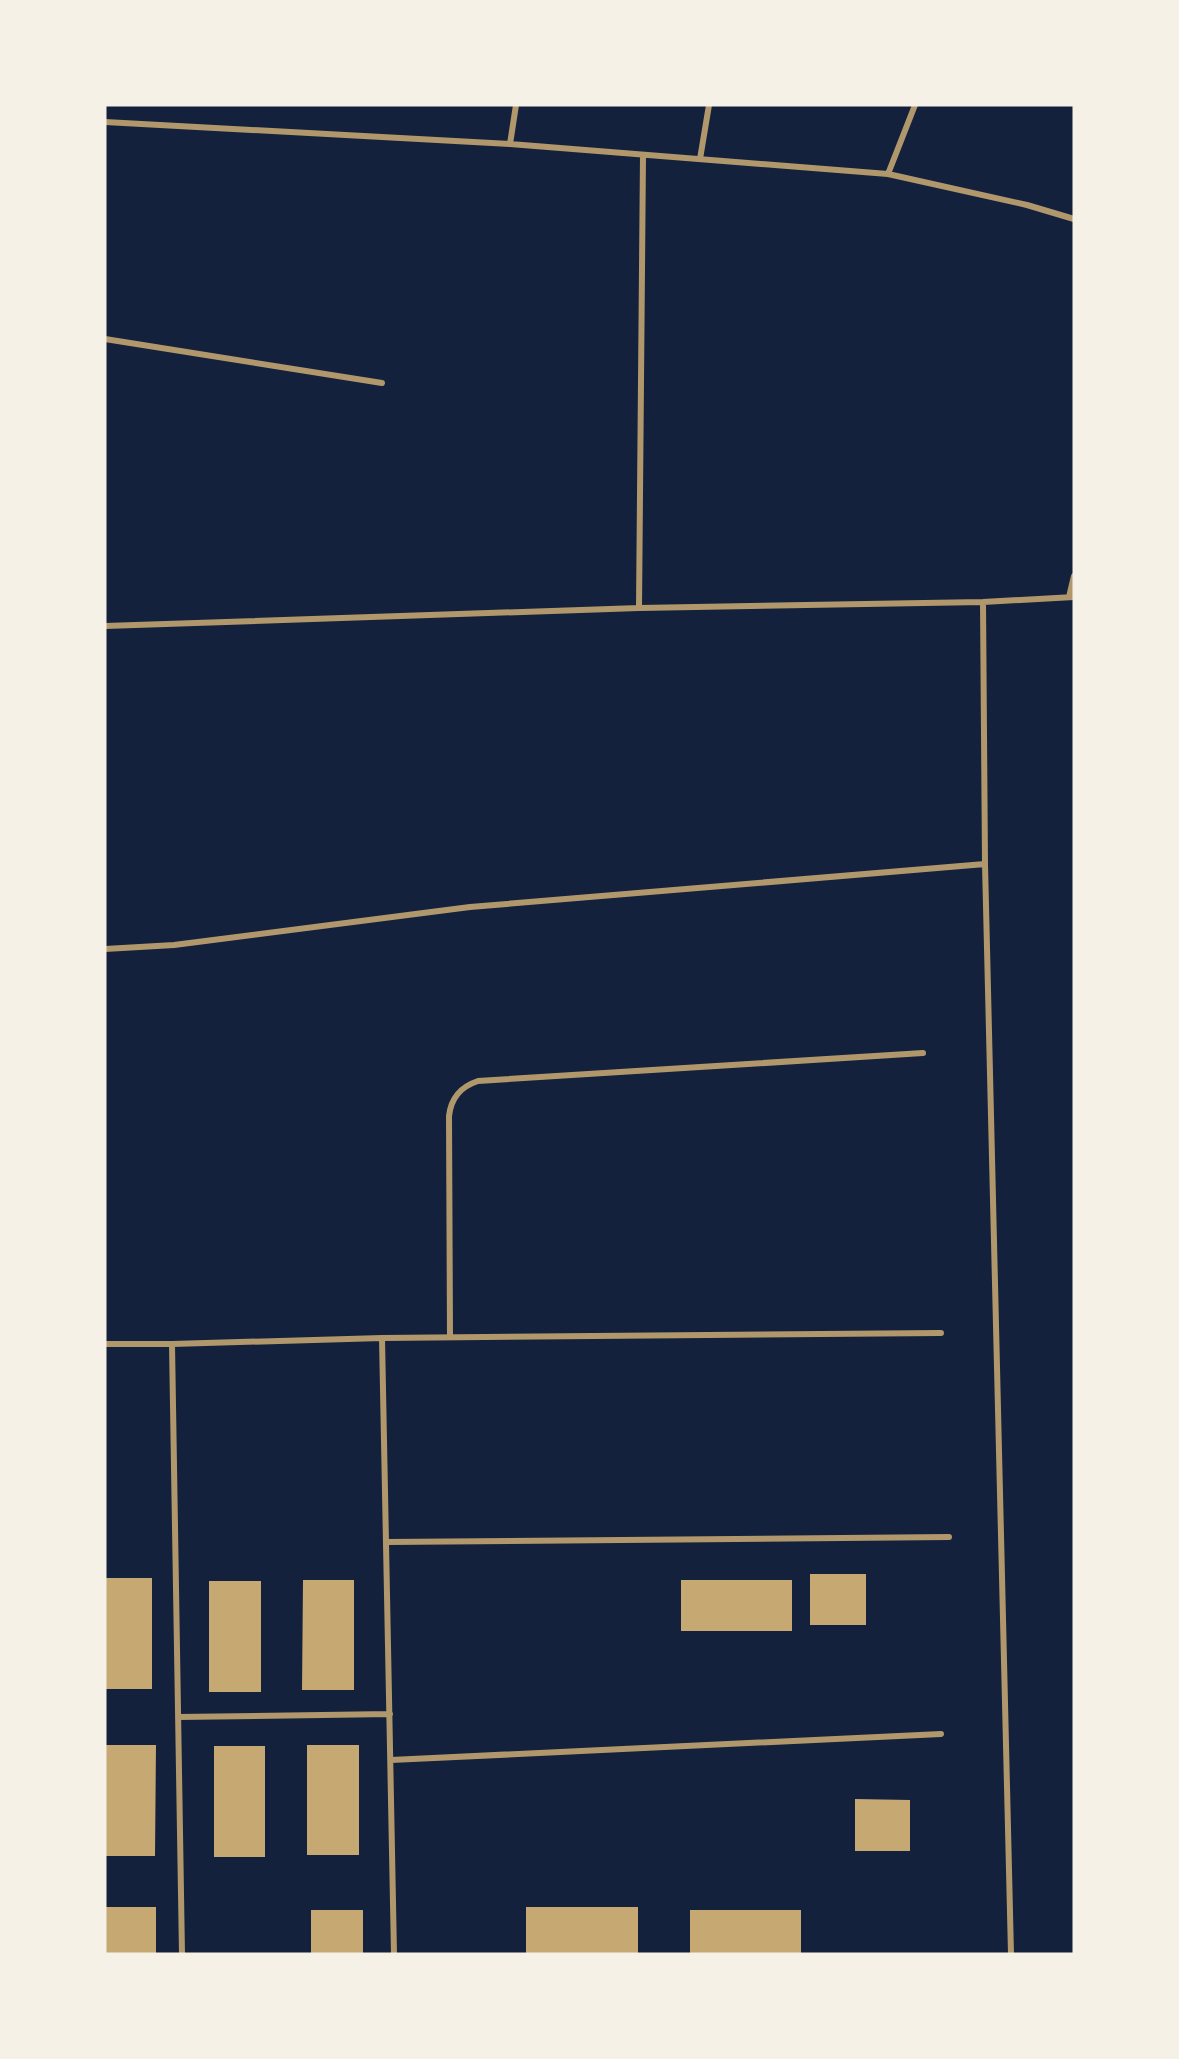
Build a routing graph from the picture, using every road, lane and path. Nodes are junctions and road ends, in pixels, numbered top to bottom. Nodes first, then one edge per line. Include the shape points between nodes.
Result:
1 (516, 105) edge
2 (709, 105) edge
3 (915, 105) edge
4 (105, 122) edge
5 (510, 144) junction
6 (643, 155) junction
7 (700, 159) junction
8 (888, 174) junction
9 (1074, 219) edge
10 (105, 339) edge
11 (382, 383) dead end
12 (1074, 576) edge
13 (1072, 597) edge
14 (983, 602) junction
15 (639, 608) junction
16 (105, 626) edge
17 (985, 864) junction
18 (105, 949) edge
19 (923, 1053) dead end
20 (941, 1333) dead end
21 (450, 1337) junction
22 (382, 1338) junction
23 (105, 1344) edge
24 (172, 1344) junction
25 (949, 1537) dead end
26 (387, 1542) junction
27 (390, 1714) junction
28 (178, 1717) junction
29 (941, 1734) dead end
30 (391, 1760) junction
31 (182, 1954) edge
32 (394, 1954) edge
33 (1011, 1954) edge

1 - 5 street
2 - 7 street
3 - 8 street
4 - 5 street
5 - 6 street
6 - 7 street
6 - 15 street
7 - 8 street
8 - 9 street
10 - 11 street
12 - 13 street
13 - 14 street
14 - 15 street
14 - 17 street
15 - 16 street
17 - 18 street via 470,907 174,945
17 - 33 street
19 - 21 street via 468,1084 450,1104 449,1116
20 - 21 street
21 - 22 street
22 - 24 street
22 - 26 street
23 - 24 street
24 - 28 street
25 - 26 street
26 - 27 street
27 - 28 street
27 - 30 street
28 - 31 street
29 - 30 street
30 - 32 street

